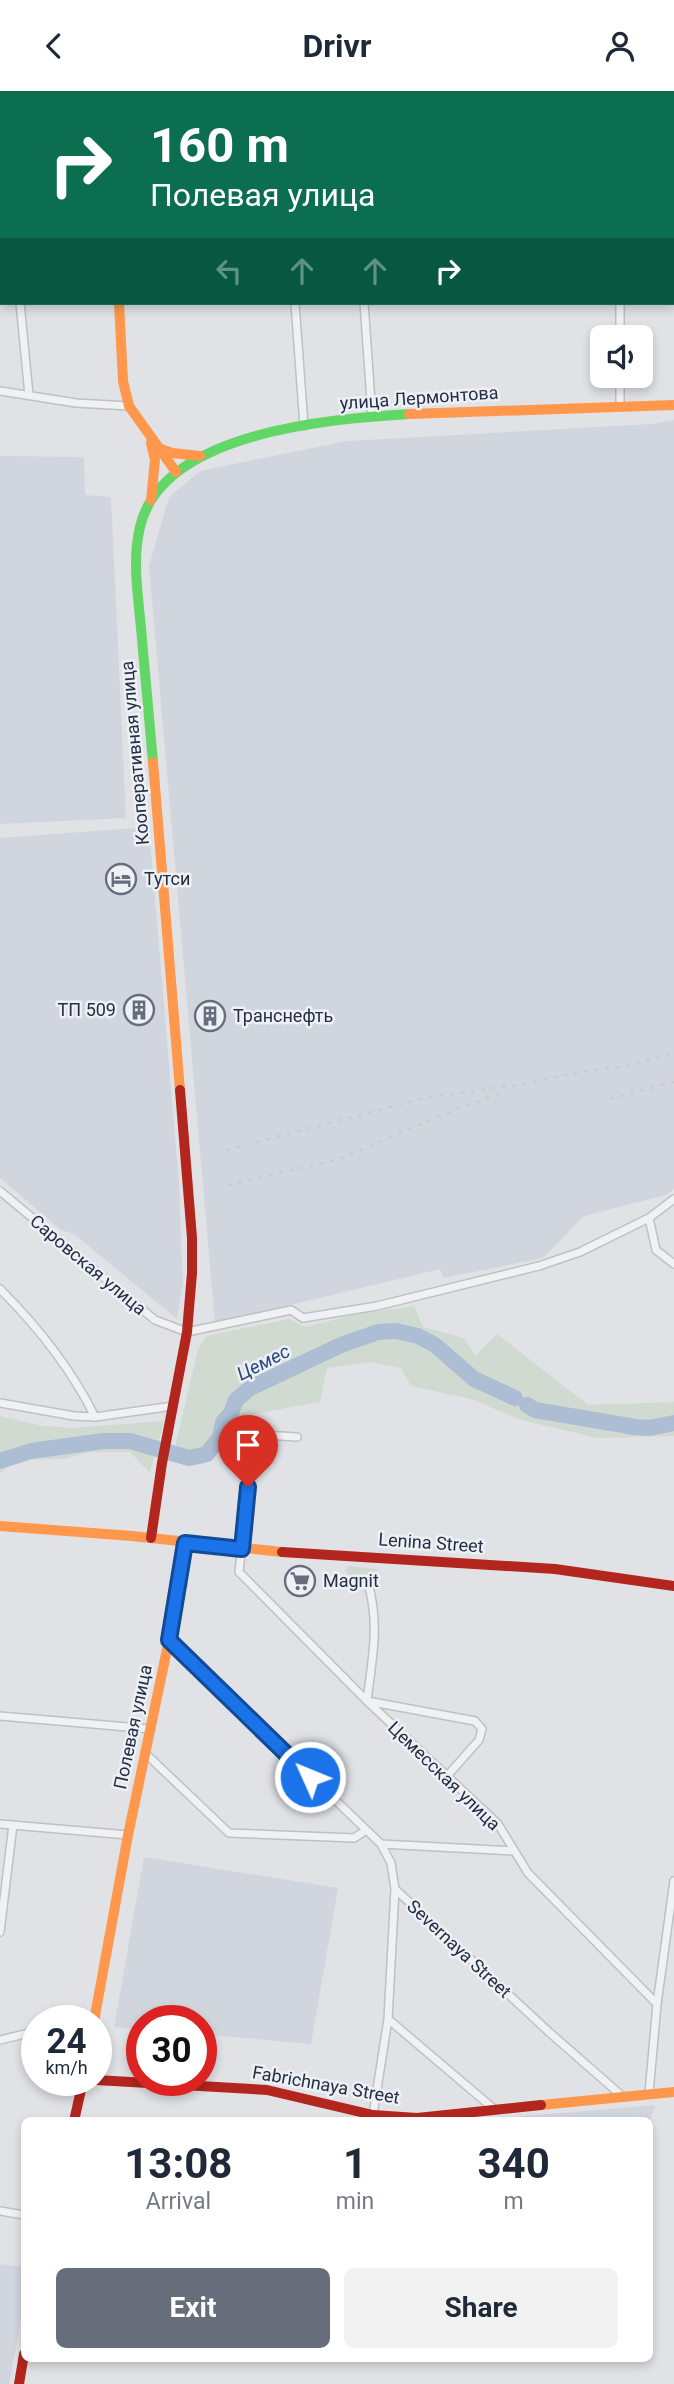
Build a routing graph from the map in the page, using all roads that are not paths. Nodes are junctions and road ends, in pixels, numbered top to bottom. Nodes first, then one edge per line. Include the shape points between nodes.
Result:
1 (20, 305) edge
2 (119, 305) edge
3 (295, 305) edge
4 (364, 305) edge
5 (620, 305) edge
6 (620, 325) edge
7 (620, 388) edge
8 (0, 391) edge
9 (29, 395) junction
10 (674, 405) edge
11 (129, 406) junction
12 (620, 406) junction
13 (372, 416) junction
14 (304, 426) junction
15 (150, 437) junction
16 (158, 448) junction
17 (201, 456) junction
18 (176, 472) junction
19 (151, 501) junction
20 (0, 1191) edge
21 (674, 1199) edge
22 (649, 1218) junction
23 (674, 1264) edge
24 (0, 1289) edge
25 (184, 1331) junction
26 (0, 1403) edge
27 (173, 1405) junction
28 (95, 1417) junction
29 (296, 1437) dead end
30 (0, 1526) edge
31 (151, 1538) junction
32 (185, 1543) junction
33 (242, 1549) junction
34 (368, 1583) dead end
35 (674, 1586) edge
36 (169, 1640) junction
37 (367, 1702) junction
38 (0, 1716) edge
39 (151, 1729) junction
40 (145, 1753) junction
41 (448, 1775) junction
42 (0, 1824) edge
43 (13, 1825) junction
44 (365, 1831) junction
45 (128, 1835) junction
46 (380, 1844) junction
47 (514, 1851) junction
48 (674, 1881) edge
49 (395, 1889) junction
50 (671, 1914) edge
51 (0, 1932) edge
52 (657, 2004) junction
53 (97, 2005) edge
54 (388, 2019) junction
55 (21, 2035) edge
56 (0, 2040) edge
57 (112, 2081) edge
58 (674, 2092) edge
59 (649, 2093) junction
60 (80, 2096) edge
61 (622, 2096) junction
62 (495, 2110) junction
63 (373, 2115) junction
64 (75, 2117) edge
65 (0, 2211) edge
66 (21, 2214) edge
67 (23, 2362) edge
68 (19, 2384) edge

1 - 9 street
2 - 11 main road via 123,381
3 - 14 street
4 - 13 street
5 - 6 street
7 - 12 street
8 - 9 street
9 - 11 street
10 - 12 main road, улица Лермонтова
11 - 15 main road
12 - 13 main road, улица Лермонтова
13 - 14 main road, улица Лермонтова
14 - 17 main road, улица Лермонтова
15 - 16 main road
15 - 19 main road via 155,460
16 - 17 main road
16 - 18 main road
17 - 18 main road, улица Лермонтова
18 - 19 main road, Кооперативная улица
19 - 25 main road, Кооперативная улица via 137,532 135,557 192,1238
20 - 25 street, Саровская улица via 155,1320
21 - 22 street
22 - 23 street via 656,1250
22 - 25 street via 580,1252 539,1266 390,1303 303,1318 291,1310
24 - 28 street via 57,1353
25 - 27 main road, Кооперативная улица
26 - 28 street
27 - 28 street
27 - 31 main road, Кооперативная улица
29 - 33 street via 264,1435 255,1447
30 - 31 main road
31 - 32 main road, Lenina Street
32 - 33 main road, Lenina Street
32 - 36 main road, Полевая улица
33 - 35 main road, Lenina Street via 555,1569
33 - 37 street, Цемесская улица via 239,1572
34 - 37 street via 376,1631
36 - 39 main road, Полевая улица
36 - 44 street, Severnaya Street
37 - 41 street, Цемесская улица
37 - 41 street via 475,1721 482,1729 480,1740
38 - 39 street
39 - 40 main road, Полевая улица
40 - 44 street via 229,1833 354,1838
40 - 45 main road, Полевая улица
41 - 47 street, Цемесская улица via 498,1824
42 - 43 street
43 - 45 street
43 - 51 street
44 - 46 street, Severnaya Street
45 - 53 main road, Полевая улица
46 - 47 street
46 - 49 street, Severnaya Street via 391,1863
47 - 52 street, Цемесская улица via 528,1873
48 - 50 street
49 - 54 street
49 - 61 street, Severnaya Street
50 - 52 street
52 - 59 street
54 - 62 street
54 - 63 street
55 - 56 street
57 - 63 main road, Fabrichnaya Street via 267,2090
58 - 59 main road, Fabrichnaya Street
59 - 61 main road, Fabrichnaya Street
60 - 64 main road
61 - 62 main road, Fabrichnaya Street
62 - 63 main road, Fabrichnaya Street via 417,2117
65 - 66 street
67 - 68 main road

